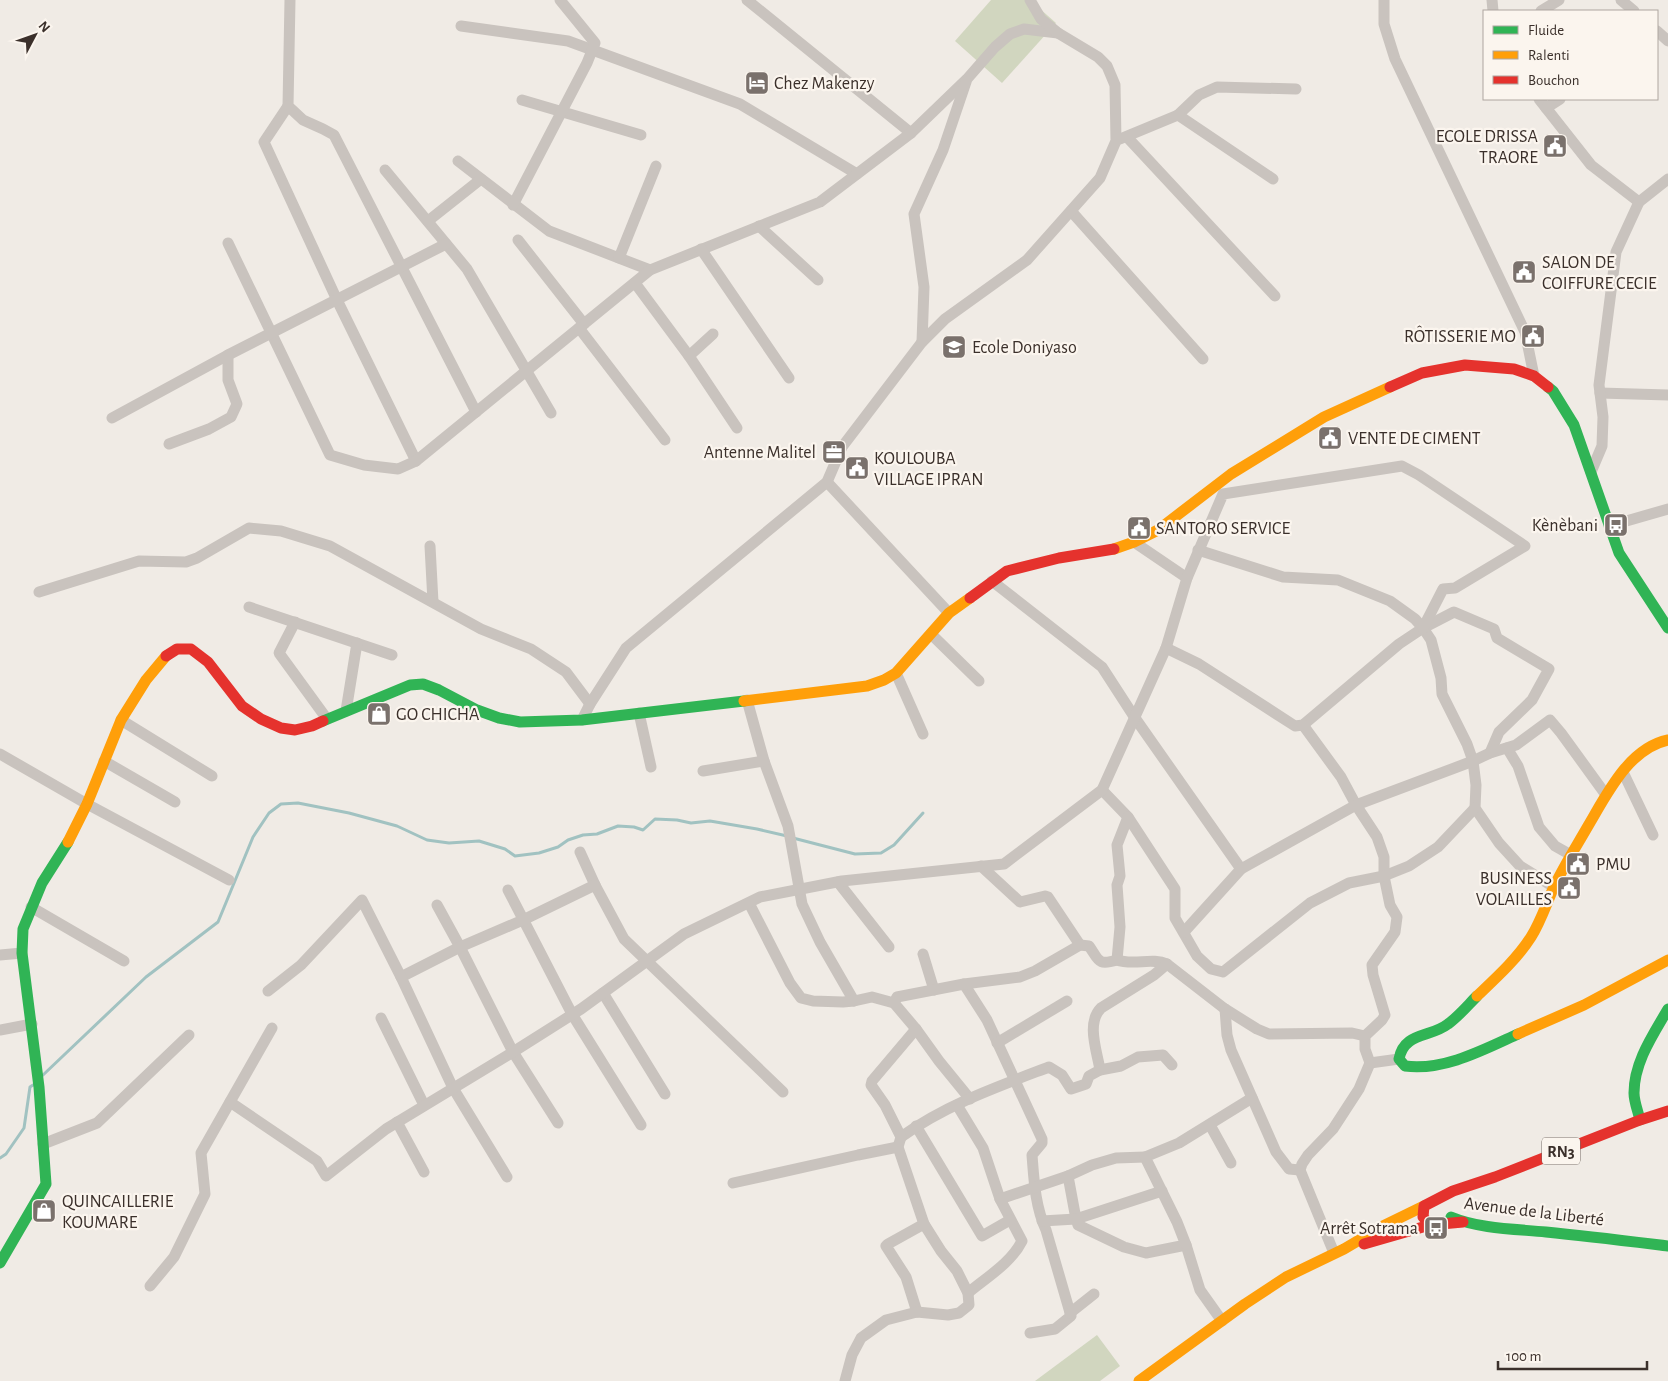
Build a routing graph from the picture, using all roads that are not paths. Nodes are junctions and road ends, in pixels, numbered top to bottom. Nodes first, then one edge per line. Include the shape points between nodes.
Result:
1 (290, 0) edge
2 (560, 0) edge
3 (748, 0) edge
4 (1030, 0) edge
5 (1384, 0) edge
6 (1559, 0) edge
7 (1621, 0) edge
8 (1543, 10) edge
9 (1633, 10) edge
10 (461, 26) dead end
11 (1058, 34) junction
12 (592, 50) junction
13 (968, 79) junction
14 (1296, 89) dead end
15 (522, 100) dead end
16 (1556, 100) edge
17 (1542, 103) edge
18 (288, 106) junction
19 (562, 112) junction
20 (1178, 115) junction
21 (911, 132) junction
22 (640, 135) dead end
23 (1121, 139) junction
24 (458, 161) dead end
25 (656, 166) dead end
26 (386, 170) dead end
27 (857, 174) junction
28 (481, 179) junction
29 (1273, 179) dead end
30 (1668, 180) edge
31 (1639, 202) junction
32 (512, 205) junction
33 (1071, 211) junction
34 (428, 222) junction
35 (759, 226) junction
36 (518, 240) dead end
37 (228, 244) dead end
38 (446, 244) junction
39 (702, 249) junction
40 (619, 258) junction
41 (401, 267) junction
42 (650, 270) junction
43 (818, 280) dead end
44 (635, 283) junction
45 (1275, 296) dead end
46 (336, 300) junction
47 (582, 326) junction
48 (271, 333) junction
49 (713, 334) dead end
50 (922, 342) junction
51 (228, 355) junction
52 (688, 356) junction
53 (1203, 359) dead end
54 (527, 371) junction
55 (1534, 376) junction
56 (789, 378) dead end
57 (1600, 393) junction
58 (1668, 395) edge
59 (476, 412) junction
60 (551, 413) dead end
61 (112, 418) dead end
62 (737, 428) dead end
63 (665, 440) dead end
64 (170, 444) dead end
65 (416, 461) junction
66 (1591, 472) junction
67 (827, 482) junction
68 (1668, 509) edge
69 (1609, 526) junction
70 (1134, 542) junction
71 (430, 546) dead end
72 (1198, 550) junction
73 (1187, 578) junction
74 (992, 581) junction
75 (39, 592) dead end
76 (433, 602) junction
77 (249, 607) dead end
78 (949, 613) junction
79 (1666, 621) edge
80 (295, 622) junction
81 (1423, 628) junction
82 (931, 634) junction
83 (357, 643) junction
84 (1166, 648) junction
85 (392, 655) dead end
86 (896, 673) junction
87 (979, 681) dead end
88 (747, 700) junction
89 (590, 704) junction
90 (346, 711) junction
91 (639, 713) junction
92 (1135, 718) junction
93 (327, 719) junction
94 (121, 720) junction
95 (582, 720) junction
96 (1303, 725) junction
97 (923, 734) dead end
98 (1668, 740) edge
99 (1507, 748) junction
100 (1490, 753) junction
101 (0, 754) edge
102 (104, 761) junction
103 (764, 761) junction
104 (1473, 761) junction
105 (651, 768) dead end
106 (703, 771) dead end
107 (1623, 772) junction
108 (212, 776) dead end
109 (1102, 790) junction
110 (1606, 795) junction
111 (175, 802) dead end
112 (87, 804) junction
113 (1356, 805) junction
114 (1475, 808) junction
115 (1128, 817) junction
116 (1653, 835) dead end
117 (580, 852) dead end
118 (1571, 855) junction
119 (981, 866) junction
120 (1241, 869) junction
121 (1384, 876) junction
122 (230, 880) dead end
123 (838, 882) junction
124 (595, 885) junction
125 (1554, 887) junction
126 (508, 890) dead end
127 (799, 890) junction
128 (749, 903) junction
129 (437, 905) dead end
130 (31, 907) junction
131 (523, 920) junction
132 (1184, 932) junction
133 (1080, 945) junction
134 (460, 947) junction
135 (890, 947) dead end
136 (22, 953) junction
137 (924, 954) dead end
138 (0, 955) edge
139 (1117, 960) junction
140 (1668, 960) edge
141 (124, 961) dead end
142 (647, 961) junction
143 (1167, 964) junction
144 (401, 977) junction
145 (964, 984) junction
146 (934, 990) junction
147 (268, 991) dead end
148 (603, 993) junction
149 (854, 1001) junction
150 (1067, 1001) dead end
151 (894, 1003) junction
152 (1224, 1009) junction
153 (1668, 1009) edge
154 (572, 1014) junction
155 (381, 1018) dead end
156 (32, 1024) junction
157 (272, 1028) dead end
158 (916, 1029) junction
159 (0, 1030) edge
160 (189, 1035) dead end
161 (1365, 1036) junction
162 (996, 1043) junction
163 (513, 1052) junction
164 (1399, 1059) junction
165 (1370, 1063) junction
166 (1172, 1065) dead end
167 (1100, 1070) junction
168 (1014, 1080) junction
169 (453, 1088) junction
170 (783, 1092) dead end
171 (665, 1094) dead end
172 (1252, 1098) junction
173 (970, 1099) junction
174 (230, 1102) junction
175 (424, 1105) junction
176 (957, 1105) junction
177 (1668, 1111) edge
178 (1640, 1120) junction
179 (397, 1122) junction
180 (558, 1123) dead end
181 (641, 1125) dead end
182 (1210, 1125) junction
183 (916, 1126) junction
184 (900, 1142) junction
185 (43, 1144) junction
186 (1145, 1157) junction
187 (1231, 1163) dead end
188 (1300, 1170) junction
189 (424, 1172) dead end
190 (1068, 1176) junction
191 (507, 1177) dead end
192 (734, 1184) dead end
193 (1034, 1188) junction
194 (1162, 1191) junction
195 (1453, 1191) junction
196 (1000, 1199) junction
197 (1424, 1206) junction
198 (1076, 1219) junction
199 (1010, 1220) junction
200 (1042, 1222) junction
201 (1463, 1222) junction
202 (924, 1224) junction
203 (1430, 1225) junction
204 (1186, 1245) junction
205 (1668, 1246) edge
206 (1339, 1251) junction
207 (0, 1263) edge
208 (150, 1286) dead end
209 (968, 1293) junction
210 (1094, 1294) dead end
211 (918, 1312) junction
212 (1070, 1313) junction
213 (1222, 1321) junction
214 (1030, 1333) dead end
215 (844, 1381) edge
216 (1138, 1381) edge

1 - 18 street
2 - 12 street via 595,43
3 - 21 street
4 - 11 street via 1041,20
5 - 55 street via 1384,24 1395,59 1525,332
6 - 8 street
7 - 9 street
10 - 12 street via 568,41
11 - 13 street via 1024,28 1010,34
11 - 23 street via 1098,57 1107,66 1115,85
12 - 19 street
12 - 27 street via 740,104
13 - 21 street
13 - 50 street via 943,150 914,214 924,287
14 - 20 street via 1216,87 1199,95
15 - 19 street
16 - 17 street
17 - 31 street via 1591,165
18 - 41 street via 303,120 334,135
18 - 46 street via 264,142
19 - 22 street
19 - 32 street
20 - 23 street
20 - 29 street
21 - 27 street
23 - 33 street via 1100,178
23 - 45 street
24 - 28 street
25 - 40 street
26 - 34 street
27 - 35 street via 820,202
28 - 32 street
28 - 34 street
30 - 31 street
31 - 57 street via 1616,252
32 - 40 street via 549,231
33 - 50 street via 1027,260 945,319
33 - 53 street
34 - 38 street
35 - 39 street
35 - 43 street
36 - 47 street
37 - 48 street
38 - 41 street
38 - 54 street via 467,269
39 - 42 street
39 - 56 street
40 - 42 street
41 - 46 street
41 - 59 street
42 - 44 street
44 - 47 street
44 - 52 street
46 - 48 street
46 - 65 street
47 - 54 street
47 - 63 street
48 - 51 street
48 - 65 street via 330,455 364,465 398,469
49 - 52 street
50 - 67 street via 842,447
51 - 61 street
51 - 64 street via 228,380 237,404 231,417
52 - 62 street
54 - 59 street
54 - 60 street
55 - 66 main road via 1553,391 1574,425
55 - 70 main road via 1514,370 1465,365 1422,373 1324,417 1231,474 1158,530
57 - 58 street
57 - 66 street via 1602,446
59 - 65 street
66 - 69 main road
67 - 78 street
67 - 89 street via 626,648
68 - 69 street
69 - 79 main road via 1619,553
70 - 73 street
70 - 74 main road via 1111,550 1029,565
71 - 76 street
72 - 73 street
72 - 81 street via 1283,577 1338,580 1390,601
72 - 81 street via 1223,494 1402,466 1525,546 1455,588 1443,590
73 - 84 street
74 - 78 main road
74 - 92 street via 1102,667
75 - 76 street via 139,561 186,562 249,528 281,531 330,546
76 - 89 street via 481,629 531,649 566,672
77 - 80 street
78 - 82 main road
80 - 83 street
80 - 93 street via 279,653
81 - 96 street via 1399,644
81 - 100 street via 1454,612 1494,629 1497,638 1549,670 1532,700 1499,732
81 - 104 street via 1431,640 1442,694
82 - 86 main road
82 - 87 street
83 - 85 street
83 - 90 street
84 - 92 street
84 - 96 street via 1199,664 1295,726
86 - 88 main road via 867,686
86 - 97 street
88 - 91 main road
88 - 103 street
89 - 95 street
90 - 93 main road
90 - 95 main road via 410,684 423,684 499,718 520,722
91 - 95 main road
91 - 105 street
92 - 109 street
92 - 120 street
93 - 94 main road via 295,730 261,719 242,706 208,662 191,649 178,649 157,665
94 - 102 main road
94 - 108 street
96 - 113 street via 1341,777
98 - 107 main road via 1640,753
99 - 100 street
99 - 110 street via 1550,720
99 - 118 street via 1518,766 1539,827 1556,846
100 - 104 street
101 - 112 street
102 - 111 street
102 - 112 main road
103 - 106 street
103 - 127 street via 788,826
104 - 113 street
104 - 114 street
107 - 110 main road
107 - 116 street
109 - 115 street
109 - 119 street via 1004,864
110 - 118 main road
112 - 122 street
112 - 130 main road
113 - 120 street
113 - 121 street via 1377,837 1384,857
114 - 121 street via 1438,847 1409,866
114 - 125 street via 1520,866
115 - 132 street via 1175,889 1175,918
115 - 139 street via 1117,845 1120,927
117 - 124 street
118 - 125 main road
119 - 123 street
119 - 133 street via 1020,902 1048,897
120 - 132 street
121 - 132 street via 1350,883 1310,903 1223,972 1211,969 1197,956
121 - 161 street via 1390,905 1397,917 1395,932 1372,965 1385,1016
123 - 127 street
123 - 135 street
124 - 131 street
124 - 142 street via 624,939
125 - 164 main road via 1531,937 1500,975 1447,1025 1410,1040 1401,1049
126 - 131 street
127 - 128 street via 760,897
127 - 149 street via 820,942
128 - 142 street via 684,934
128 - 149 street via 801,998
129 - 134 street
130 - 136 main road via 23,929
130 - 141 street
131 - 134 street
131 - 154 street
133 - 139 street via 1088,946 1104,964
133 - 145 street via 1035,972
134 - 144 street
134 - 163 street
136 - 138 street
136 - 156 main road
137 - 146 street
139 - 143 street via 1132,964 1160,961
140 - 164 main road via 1584,1005 1465,1058 1420,1068 1405,1066
142 - 148 street
142 - 170 street
143 - 152 street
143 - 167 street via 1096,1013 1094,1032
144 - 147 street via 362,900 301,965
144 - 169 street
145 - 146 street
145 - 162 street
146 - 151 street via 897,997
148 - 154 street
148 - 171 street
149 - 151 street via 872,997
150 - 162 street
151 - 158 street
152 - 161 street via 1269,1034 1352,1032
152 - 172 street via 1231,1050
153 - 178 main road via 1647,1046 1637,1074 1634,1094
154 - 163 street
154 - 181 street
155 - 175 street
156 - 159 street
156 - 185 main road
157 - 174 street
158 - 173 street
158 - 184 street via 871,1085 885,1105
160 - 185 street via 97,1123
161 - 165 street
162 - 168 street
163 - 169 street
163 - 180 street
164 - 165 street
165 - 188 street via 1359,1089 1333,1129 1308,1155
166 - 167 street via 1158,1054
167 - 168 street via 1089,1076 1086,1084 1071,1089 1062,1075 1049,1067
168 - 173 street
168 - 193 street via 1042,1139 1032,1154
169 - 175 street
169 - 191 street
172 - 182 street
172 - 188 street via 1276,1152 1289,1169
173 - 176 street
174 - 179 street via 317,1161 326,1176
174 - 208 street via 201,1153 205,1194 174,1257
175 - 179 street
176 - 183 street
176 - 196 street via 983,1148
177 - 178 main road, RN3
178 - 195 main road, RN3
179 - 189 street
182 - 186 street
182 - 187 street
183 - 184 street
183 - 199 street via 982,1236
184 - 192 street
184 - 202 street
185 - 207 main road via 46,1184
186 - 190 street via 1116,1158
186 - 194 street
188 - 206 street
190 - 193 street
190 - 198 street
193 - 196 street
193 - 200 street
194 - 198 street
194 - 204 street
195 - 197 main road, Avenue de la Liberté / RN3
195 - 201 main road, Avenue de la Liberté via 1447,1198 1446,1211
196 - 199 street
197 - 203 main road via 1422,1215
197 - 206 main road, Avenue de la Liberté
198 - 200 street
198 - 204 street via 1078,1225 1086,1229 1124,1247 1146,1253
199 - 209 street via 1022,1241 1017,1252
200 - 212 street
201 - 203 main road
201 - 205 main road, Avenue de la Liberté
202 - 209 street via 957,1271
202 - 211 street via 886,1246 906,1278
203 - 206 main road
204 - 213 street via 1200,1290
206 - 213 main road via 1286,1277
209 - 211 street via 969,1306 959,1313
210 - 212 street
211 - 215 street via 886,1320 861,1338
212 - 214 street via 1070,1318 1055,1329
213 - 216 main road

